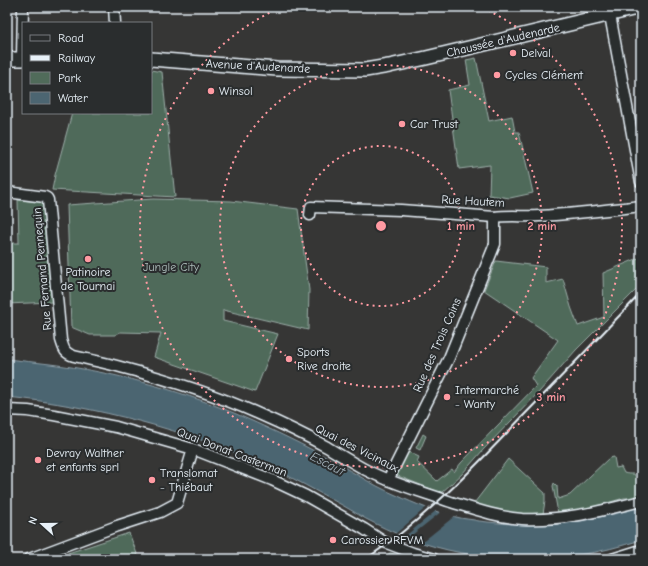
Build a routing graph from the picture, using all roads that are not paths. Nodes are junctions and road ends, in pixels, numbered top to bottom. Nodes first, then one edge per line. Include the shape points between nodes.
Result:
1 (23, 7) edge
2 (114, 7) edge
3 (641, 7) edge
4 (617, 11) edge
5 (23, 22) edge
6 (115, 22) edge
7 (7, 59) edge
8 (22, 59) edge
9 (152, 59) edge
10 (365, 70) joint
11 (641, 182) edge
12 (7, 192) edge
13 (641, 206) edge
14 (310, 215) dead end
15 (495, 217) junction
16 (68, 354) joint
17 (7, 410) edge
18 (193, 449) junction
19 (388, 480) junction
20 (641, 501) edge
21 (641, 550) edge
22 (412, 556) edge
23 (29, 559) edge
24 (434, 559) edge
25 (612, 559) edge

1 - 5 street
2 - 6 street
3 - 4 main road, Chaussée d'Audenarde
4 - 10 main road, Chaussée d'Audenarde via 426,58
4 - 11 street
7 - 8 main road
9 - 10 main road, Avenue d'Audenarde via 277,69
12 - 16 street, Rue Fernand Pennequin via 45,197 48,200 61,340
13 - 15 street, Rue Hautem via 538,216
14 - 15 street, Rue Hautem via 311,207 319,207
15 - 19 street, Rue des Trois Coins via 495,244 449,358
16 - 19 street, Quai des Vicinaux via 176,382 234,403 304,435
17 - 18 street, Quai Donat Casterman via 54,415 116,427
18 - 22 street, Quai Donat Casterman via 306,496
18 - 23 street via 177,503 160,512
19 - 20 street, Quai des Vicinaux via 476,510 521,518 577,515
21 - 25 street
22 - 24 street, Quai Donat Casterman

